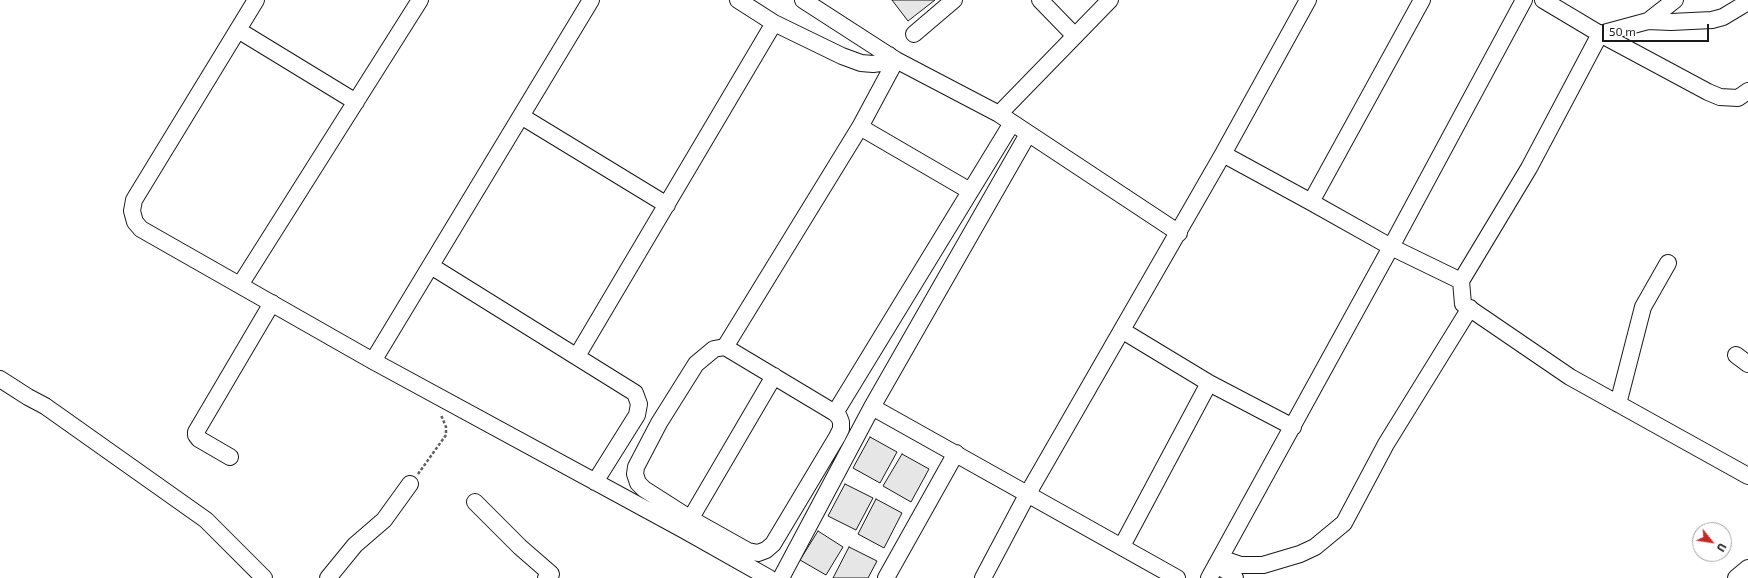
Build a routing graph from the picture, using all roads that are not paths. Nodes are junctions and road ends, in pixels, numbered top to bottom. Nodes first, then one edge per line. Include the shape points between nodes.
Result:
1 (256, 0) edge
2 (420, 0) edge
3 (591, 0) edge
4 (738, 0) edge
5 (803, 0) edge
6 (954, 0) edge
7 (1040, 0) edge
8 (1110, 0) edge
9 (1308, 0) edge
10 (1422, 0) edge
11 (1524, 0) edge
12 (1544, 0) edge
13 (1675, 0) edge
14 (1748, 2) edge
15 (1648, 21) junction
16 (774, 24) junction
17 (238, 30) junction
18 (914, 34) dead end
19 (1600, 34) junction
20 (1075, 36) junction
21 (893, 58) junction
22 (1748, 91) edge
23 (356, 102) junction
24 (521, 116) junction
25 (1005, 119) junction
26 (860, 127) junction
27 (1028, 134) junction
28 (1223, 154) junction
29 (970, 191) junction
30 (1311, 202) junction
31 (667, 205) junction
32 (1179, 233) junction
33 (1391, 248) junction
34 (1668, 263) dead end
35 (431, 266) junction
36 (1461, 281) junction
37 (240, 285) junction
38 (272, 303) junction
39 (1470, 308) junction
40 (1123, 331) junction
41 (725, 347) junction
42 (577, 356) junction
43 (373, 362) junction
44 (774, 376) junction
45 (0, 379) edge
46 (1209, 383) junction
47 (1618, 404) junction
48 (872, 407) junction
49 (835, 413) junction
50 (1293, 427) junction
51 (956, 454) junction
52 (230, 457) dead end
53 (1748, 476) edge
54 (595, 482) junction
55 (410, 484) road end
56 (1027, 495) junction
57 (476, 502) dead end
58 (688, 524) junction
59 (1122, 546) junction
60 (1215, 567) edge
61 (1748, 568) edge
62 (552, 577) edge
63 (264, 578) edge
64 (328, 578) edge
65 (769, 578) edge
66 (781, 578) edge
67 (886, 578) edge
68 (982, 578) edge
69 (1177, 578) edge
70 (1235, 578) edge
71 (1736, 578) edge

1 - 17 street
2 - 23 street
3 - 24 street
4 - 16 street
5 - 21 street
6 - 18 street
7 - 20 street
8 - 20 street
9 - 28 street
10 - 30 street
11 - 33 street
12 - 19 street
13 - 15 street
14 - 15 street via 1723,17 1712,20
15 - 19 street
16 - 21 street via 861,63 880,63
16 - 31 street
17 - 23 street
17 - 37 street via 134,200 132,211 135,222 141,229
19 - 22 street via 1720,97 1738,98
19 - 36 street via 1529,168
20 - 25 street
21 - 25 street
21 - 26 street
23 - 37 street
24 - 31 street
24 - 35 street
25 - 27 street
25 - 29 street
26 - 29 street
26 - 41 street
27 - 32 street
27 - 48 street
28 - 30 street
28 - 32 street
29 - 49 street
30 - 33 street
31 - 42 street
32 - 40 street
33 - 36 street
33 - 50 street
34 - 47 street via 1643,307
35 - 42 street
35 - 43 street
36 - 39 street via 1463,304
37 - 38 street
38 - 43 street
38 - 52 street via 196,432 201,440
39 - 47 street via 1570,377
39 - 60 street via 1386,444 1344,523 1315,547 1300,554 1263,565
40 - 46 street
40 - 56 street
41 - 44 street
41 - 58 street via 714,349 696,364 636,467 638,483
42 - 54 street via 635,393 639,404 637,415
43 - 54 street
44 - 49 street
44 - 58 street
45 - 63 street via 45,406 206,520
46 - 50 street
46 - 59 street
47 - 53 street
48 - 51 street
48 - 66 street
49 - 58 street via 841,422 837,437 766,550 758,553 748,551
50 - 60 street
51 - 56 street
51 - 67 street
54 - 58 street
55 - 64 street via 384,520 356,545
56 - 59 street
56 - 68 street
57 - 62 street
58 - 65 street
59 - 69 street
60 - 70 street via 1232,574
61 - 71 street

